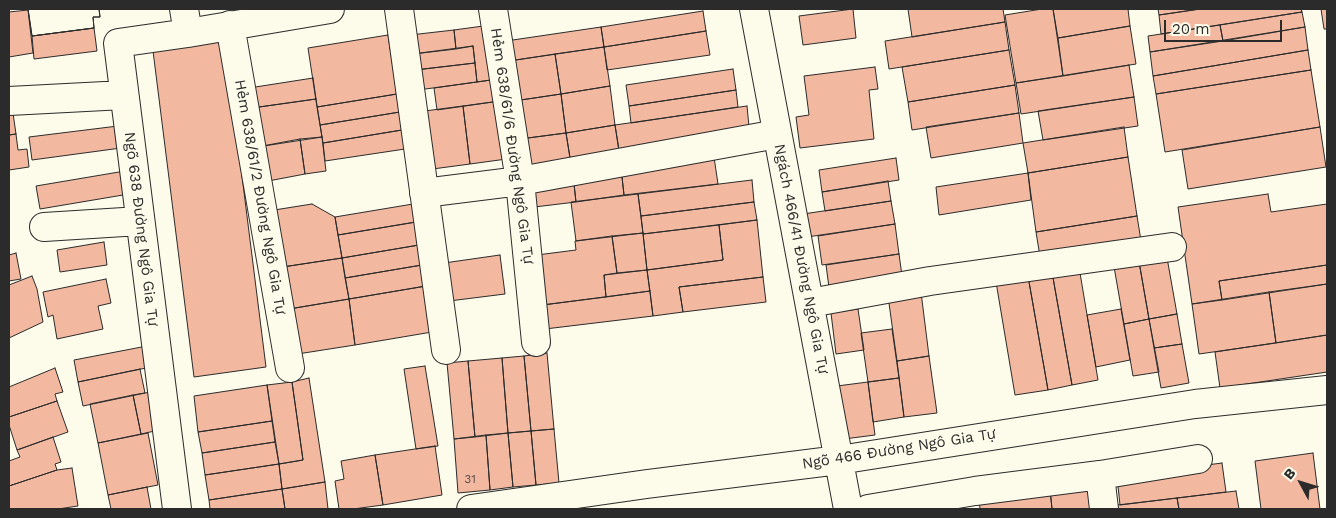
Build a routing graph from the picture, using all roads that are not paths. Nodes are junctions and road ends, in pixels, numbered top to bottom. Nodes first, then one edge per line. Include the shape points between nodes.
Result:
1 (330, 9) edge
2 (399, 9) edge
3 (493, 9) edge
4 (754, 9) edge
5 (186, 21) edge
6 (230, 25) junction
7 (124, 95) junction
8 (9, 101) edge
9 (777, 134) junction
10 (520, 181) junction
11 (424, 194) junction
12 (140, 220) junction
13 (44, 227) dead end
14 (1172, 247) dead end
15 (810, 303) junction
16 (536, 342) dead end
17 (446, 350) dead end
18 (290, 368) dead end
19 (1327, 390) edge
20 (1198, 459) dead end
21 (839, 460) junction
22 (1100, 475) junction
23 (976, 500) edge
24 (177, 509) edge
25 (472, 509) edge
26 (848, 509) edge
27 (868, 509) edge
28 (1104, 509) edge

1 - 6 street
2 - 11 street
3 - 10 street, Hẻm 638/61/6 Đường Ngô Gia Tự
4 - 9 street, Ngách 466/41 Đường Ngô Gia Tự
5 - 6 street
5 - 7 street, Ngõ 638 Đường Ngô Gia Tự via 118,43
6 - 18 street, Hẻm 638/61/2 Đường Ngô Gia Tự
7 - 8 street
7 - 12 street, Ngõ 638 Đường Ngô Gia Tự
9 - 10 street
9 - 15 street, Ngách 466/41 Đường Ngô Gia Tự
10 - 11 street
10 - 16 street, Hẻm 638/61/6 Đường Ngô Gia Tự
11 - 17 street
12 - 13 street
12 - 24 street, Ngõ 638 Đường Ngô Gia Tự
14 - 15 street via 930,281
15 - 21 street, Ngách 466/41 Đường Ngô Gia Tự
19 - 21 street, Ngõ 466 Đường Ngô Gia Tự via 1195,404
20 - 22 street
21 - 25 street, Ngõ 466 Đường Ngô Gia Tự
21 - 26 street, Ngách 466/41 Đường Ngô Gia Tự
22 - 23 street
22 - 28 street
23 - 27 street

